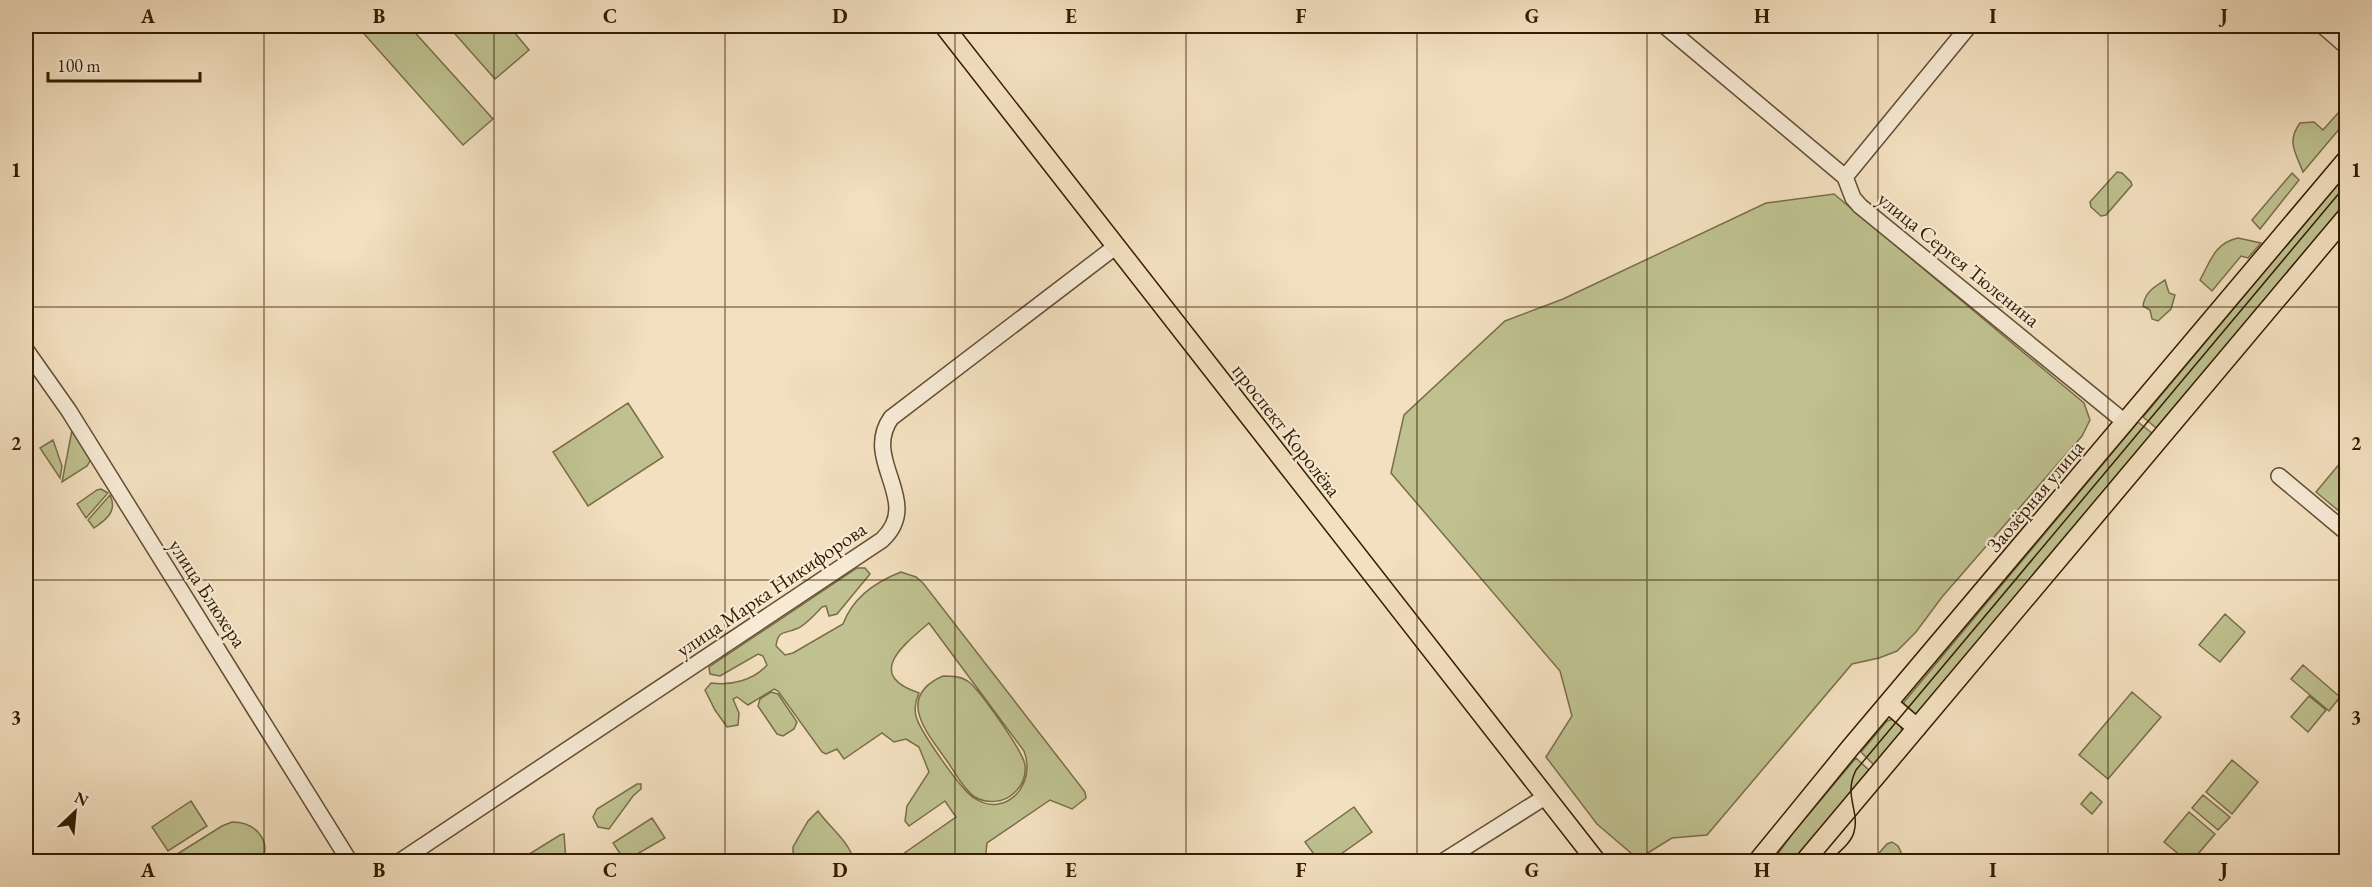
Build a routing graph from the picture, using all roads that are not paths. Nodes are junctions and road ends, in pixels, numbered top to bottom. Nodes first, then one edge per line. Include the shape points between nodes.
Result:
1 (944, 26) edge
2 (1665, 26) edge
3 (1969, 26) edge
4 (2323, 26) edge
5 (2346, 46) edge
6 (2346, 160) edge
7 (1845, 177) junction
8 (2346, 216) edge
9 (1115, 247) junction
10 (26, 350) edge
11 (2127, 423) junction
12 (2279, 476) dead end
13 (2346, 532) edge
14 (1889, 704) junction
15 (1917, 728) junction
16 (1545, 797) junction
17 (350, 861) edge
18 (399, 861) edge
19 (1442, 861) edge
20 (1596, 861) edge
21 (1757, 861) edge
22 (1804, 861) edge

1 - 9 main road, проспект Королёва
2 - 7 street, улица Сергея Тюленина
3 - 7 street
4 - 5 street
6 - 11 main road, Заозёрная улица
7 - 11 street, улица Сергея Тюленина via 1860,206
8 - 15 main road
9 - 16 main road, проспект Королёва
9 - 18 street, улица Марка Никифорова via 891,418 885,430 882,457 896,493 897,507 893,529 882,540
10 - 17 street, улица Блюхера via 72,415
11 - 14 main road, Заозёрная улица
12 - 13 street
14 - 15 main road
14 - 21 main road, Заозёрная улица
15 - 22 main road
16 - 19 street
16 - 20 main road, проспект Королёва

